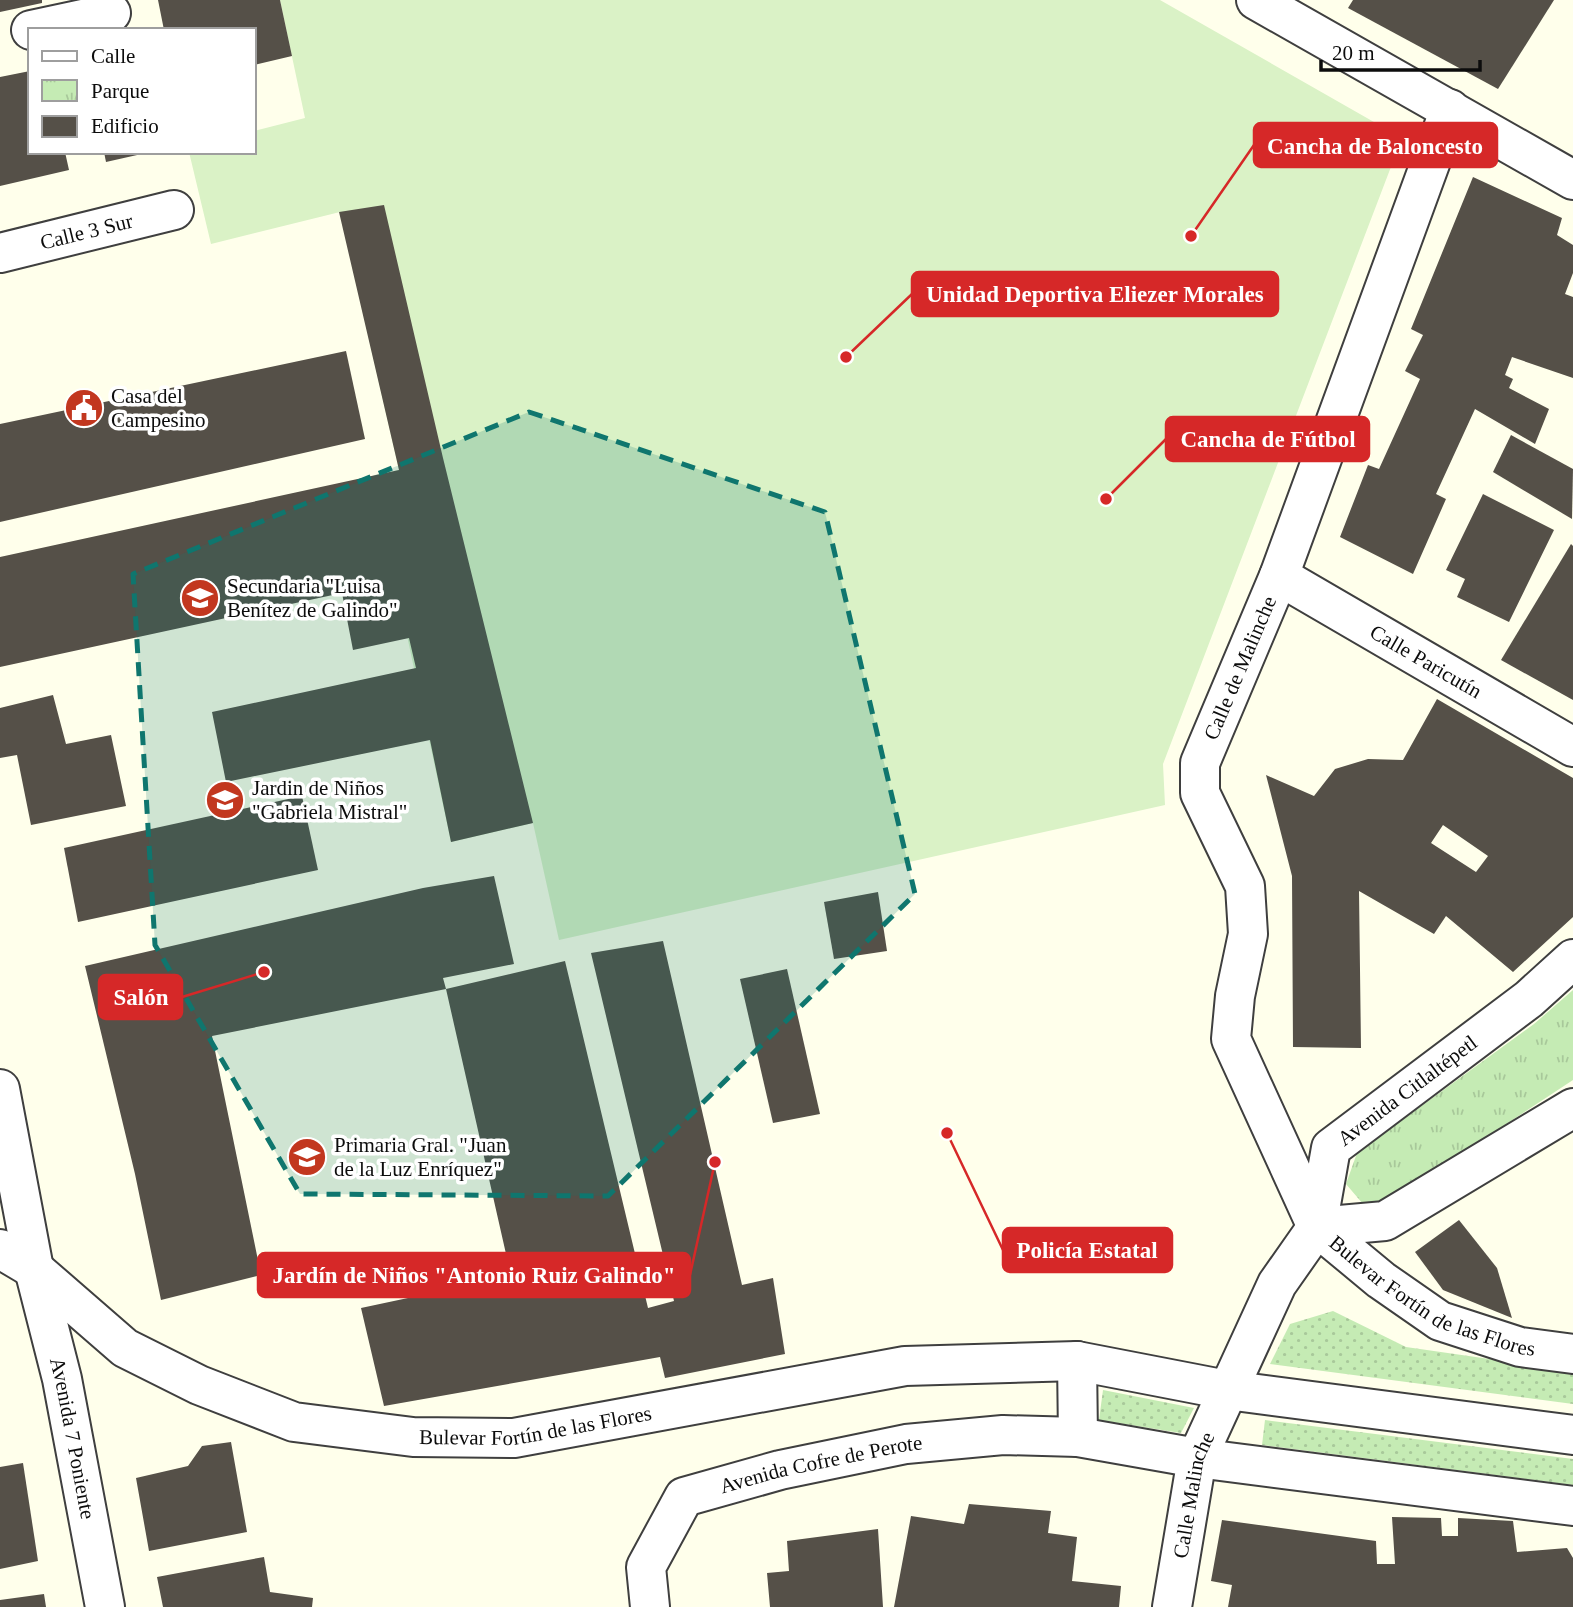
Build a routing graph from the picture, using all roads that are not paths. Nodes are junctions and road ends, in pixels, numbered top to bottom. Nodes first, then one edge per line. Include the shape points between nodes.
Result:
1 (1256, 0) edge
2 (111, 13) dead end
3 (40, 28) edge
4 (28, 30) edge
5 (0, 36) edge
6 (1450, 109) junction
7 (1573, 180) edge
8 (174, 210) dead end
9 (0, 253) edge
10 (1279, 576) junction
11 (1573, 747) edge
12 (1573, 959) edge
13 (0, 1089) edge
14 (1573, 1108) edge
15 (1317, 1227) junction
16 (0, 1249) edge
17 (34, 1269) junction
18 (1573, 1354) edge
19 (1077, 1362) junction
20 (1227, 1390) junction
21 (1573, 1435) edge
22 (1078, 1437) junction
23 (1197, 1458) junction
24 (1573, 1507) edge
25 (105, 1607) edge
26 (650, 1607) edge
27 (1172, 1607) edge

1 - 6 street
2 - 3 street
4 - 5 street
6 - 7 street
6 - 10 street, Calle de Malinche
8 - 9 street, Calle 3 Sur
10 - 11 street, Calle Paricutín
10 - 15 street, Calle de Malinche via 1200,763 1200,793 1245,886 1248,934 1231,1039
12 - 15 street, Avenida Citlaltépetl via 1529,999 1331,1148
13 - 17 street, Avenida 7 Poniente
14 - 15 street via 1385,1221
15 - 18 street, Bulevar Fortín de las Flores via 1440,1321 1520,1347
15 - 20 street, Bulevar Fortín de las Flores via 1277,1284
16 - 17 street, Bulevar Fortín de las Flores
17 - 19 street, Bulevar Fortín de las Flores via 125,1349 199,1385 295,1422 413,1437 514,1438 905,1366
17 - 25 street, Avenida 7 Poniente via 62,1378
19 - 20 street, Bulevar Fortín de las Flores
19 - 22 street
20 - 21 street, Bulevar Fortín de las Flores
20 - 23 street, Calle Malinche
22 - 23 street, Avenida Cofre de Perote
22 - 26 street, Avenida Cofre de Perote via 1003,1435 906,1444 780,1470 684,1497 646,1567
23 - 24 street
23 - 27 street, Calle Malinche

